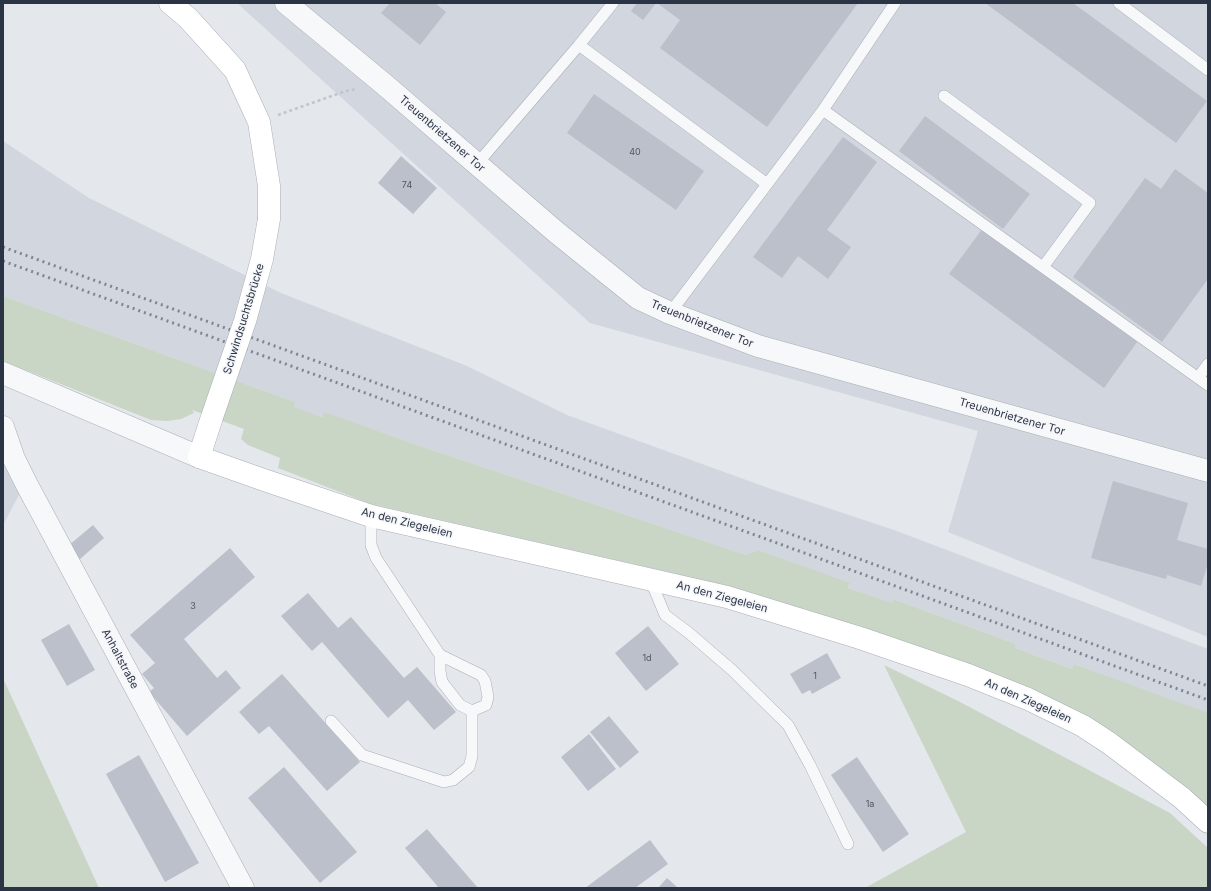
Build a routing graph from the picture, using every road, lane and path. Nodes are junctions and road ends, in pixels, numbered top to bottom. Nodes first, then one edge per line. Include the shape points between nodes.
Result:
1 (170, 3) edge
2 (286, 3) edge
3 (613, 3) edge
4 (895, 3) edge
5 (1119, 3) edge
6 (579, 45) junction
7 (1208, 70) edge
8 (385, 85) junction
9 (944, 96) dead end
10 (823, 110) junction
11 (259, 122) junction
12 (477, 164) junction
13 (767, 184) junction
14 (1043, 267) junction
15 (670, 313) junction
16 (1208, 364) edge
17 (4, 376) edge
18 (1198, 378) junction
19 (1208, 385) edge
20 (3, 427) edge
21 (199, 457) junction
22 (1208, 471) edge
23 (371, 516) junction
24 (650, 579) junction
25 (440, 655) junction
26 (472, 711) junction
27 (331, 721) dead end
28 (1208, 822) edge
29 (848, 844) dead end
30 (243, 888) edge

1 - 11 street via 188,18 235,70
2 - 8 street, Treuenbrietzener Tor
3 - 6 lane
4 - 10 lane
5 - 7 lane
6 - 12 lane
6 - 13 lane
8 - 11 path via 346,90
8 - 12 street, Treuenbrietzener Tor
9 - 14 lane via 1090,204
10 - 13 lane
10 - 14 lane
11 - 21 street, Schwindsuchtsbrücke, bridge via 269,186 269,219 262,259 245,321
12 - 15 street, Treuenbrietzener Tor via 638,298
13 - 15 lane
14 - 18 lane
15 - 22 street, Treuenbrietzener Tor via 758,346
16 - 18 lane
17 - 21 street
18 - 19 lane
20 - 30 street, Anhaltstraße via 14,459 27,485
21 - 23 street, An den Ziegeleien
23 - 24 street, An den Ziegeleien
23 - 25 lane via 372,551
24 - 28 street, An den Ziegeleien via 726,597 793,617 968,675 1028,699 1083,726 1109,743 1182,798
24 - 29 lane via 665,615 689,632 732,670 788,726
25 - 26 lane via 442,682 460,705
25 - 26 lane via 481,674 488,696 486,705
26 - 27 lane via 472,756 469,767 453,780 444,782 362,755

